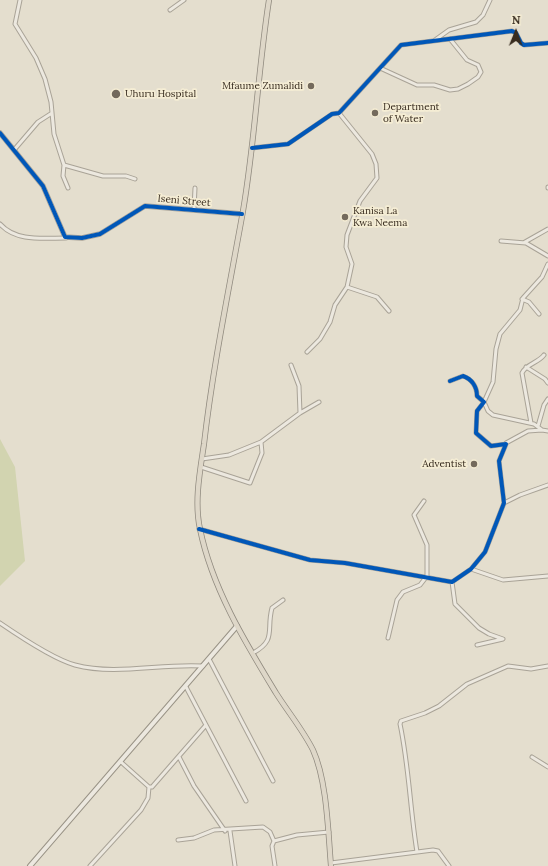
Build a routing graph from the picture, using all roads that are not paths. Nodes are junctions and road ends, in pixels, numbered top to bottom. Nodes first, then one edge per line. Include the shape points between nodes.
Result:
1 (20, 0) edge
2 (184, 0) edge
3 (269, 0) edge
4 (490, 0) edge
5 (170, 10) dead end
6 (450, 39) junction
7 (435, 40) junction
8 (548, 43) edge
9 (380, 68) junction
10 (52, 113) junction
11 (340, 113) junction
12 (0, 133) edge
13 (252, 148) junction
14 (14, 150) junction
15 (64, 165) junction
16 (135, 179) dead end
17 (68, 188) dead end
18 (196, 188) dead end
19 (194, 209) junction
20 (242, 214) junction
21 (0, 224) edge
22 (548, 229) edge
23 (68, 238) junction
24 (501, 241) dead end
25 (525, 242) junction
26 (548, 256) edge
27 (548, 264) edge
28 (347, 287) junction
29 (522, 299) junction
30 (389, 311) dead end
31 (539, 314) dead end
32 (307, 352) dead end
33 (544, 354) dead end
34 (291, 365) dead end
35 (526, 367) junction
36 (450, 381) dead end
37 (548, 383) edge
38 (548, 399) edge
39 (319, 402) dead end
40 (484, 402) junction
41 (300, 413) junction
42 (531, 423) junction
43 (538, 426) junction
44 (542, 430) junction
45 (548, 431) edge
46 (261, 442) junction
47 (506, 443) junction
48 (202, 459) junction
49 (201, 466) junction
50 (548, 485) edge
51 (424, 501) dead end
52 (504, 503) junction
53 (200, 529) junction
54 (472, 569) junction
55 (427, 576) junction
56 (548, 576) edge
57 (452, 582) junction
58 (283, 600) dead end
59 (0, 624) edge
60 (237, 626) junction
61 (388, 638) dead end
62 (477, 645) dead end
63 (253, 653) junction
64 (209, 659) junction
65 (203, 666) junction
66 (548, 666) edge
67 (186, 687) junction
68 (206, 725) junction
69 (179, 757) junction
70 (532, 757) dead end
71 (121, 762) junction
72 (548, 767) edge
73 (273, 781) dead end
74 (149, 787) junction
75 (246, 801) dead end
76 (230, 830) junction
77 (225, 831) junction
78 (329, 832) junction
79 (178, 840) dead end
80 (274, 841) junction
81 (417, 852) junction
82 (331, 864) edge
83 (30, 866) edge
84 (90, 866) edge
85 (235, 866) edge
86 (275, 866) edge
87 (450, 866) edge

1 - 10 street via 15,24 36,58 49,89
2 - 5 street
3 - 13 highway
4 - 7 street via 483,15 476,22 449,30
6 - 7 street
6 - 8 street via 513,31 524,45
6 - 9 street via 467,60 478,65 480,69 481,74 463,87 450,90 434,85 417,85
7 - 9 street via 401,45
9 - 11 street
10 - 14 street via 38,122
10 - 15 street via 54,134
11 - 13 street via 332,114 288,144
11 - 28 street via 372,154 377,174 375,183 356,210 347,236 346,247 352,264
12 - 14 street
13 - 20 highway
14 - 23 street via 44,186
15 - 16 street via 103,176 126,176
15 - 17 street via 63,176
18 - 19 street
19 - 20 street, Iseni Street
19 - 23 street, Iseni Street via 146,206 100,234
20 - 48 highway
21 - 23 street via 21,237
22 - 25 street
24 - 25 street
25 - 26 street
27 - 29 street via 542,277
28 - 30 street via 377,297
28 - 32 street via 320,339
29 - 31 street via 529,302
29 - 40 street via 520,310 499,336 493,382
33 - 35 street via 537,362
34 - 41 street via 299,386
35 - 37 street
35 - 42 street via 522,372 522,378
36 - 40 street via 466,376 476,387 477,396
38 - 43 street
39 - 41 street
40 - 42 street via 493,415
40 - 47 street via 476,411 475,432 490,446
41 - 46 street
42 - 43 street
43 - 44 street
44 - 45 street
44 - 47 street via 528,431
46 - 48 street via 230,455
46 - 49 street via 262,453 250,483
47 - 52 street via 499,461
48 - 49 highway
49 - 53 highway
50 - 52 street
51 - 55 street via 414,515 427,545
52 - 54 street via 482,557
53 - 55 street via 310,560 345,562
53 - 60 highway via 217,586
54 - 56 street via 503,580
54 - 57 street
55 - 57 street
55 - 61 street via 420,585 403,592 397,600
57 - 62 street via 455,604 479,628 503,639
58 - 63 street via 272,608 269,640
59 - 65 street via 23,639 75,665 110,669
60 - 63 highway
60 - 64 main road
63 - 78 highway via 313,750 320,773
64 - 65 main road
64 - 73 street
65 - 67 main road
66 - 81 street via 531,670 508,666 468,684 439,706 401,721
67 - 68 street
67 - 71 main road
68 - 69 street
68 - 75 street
69 - 74 street via 154,785
69 - 77 street via 194,786
70 - 72 street
71 - 74 street
71 - 83 main road
74 - 84 street via 148,798 141,810
76 - 77 street
76 - 80 street via 263,827 270,832
76 - 85 street
77 - 79 street via 214,830 194,838
78 - 80 street via 297,835
78 - 82 highway
80 - 86 street via 272,846
81 - 82 street
81 - 87 street via 436,850

